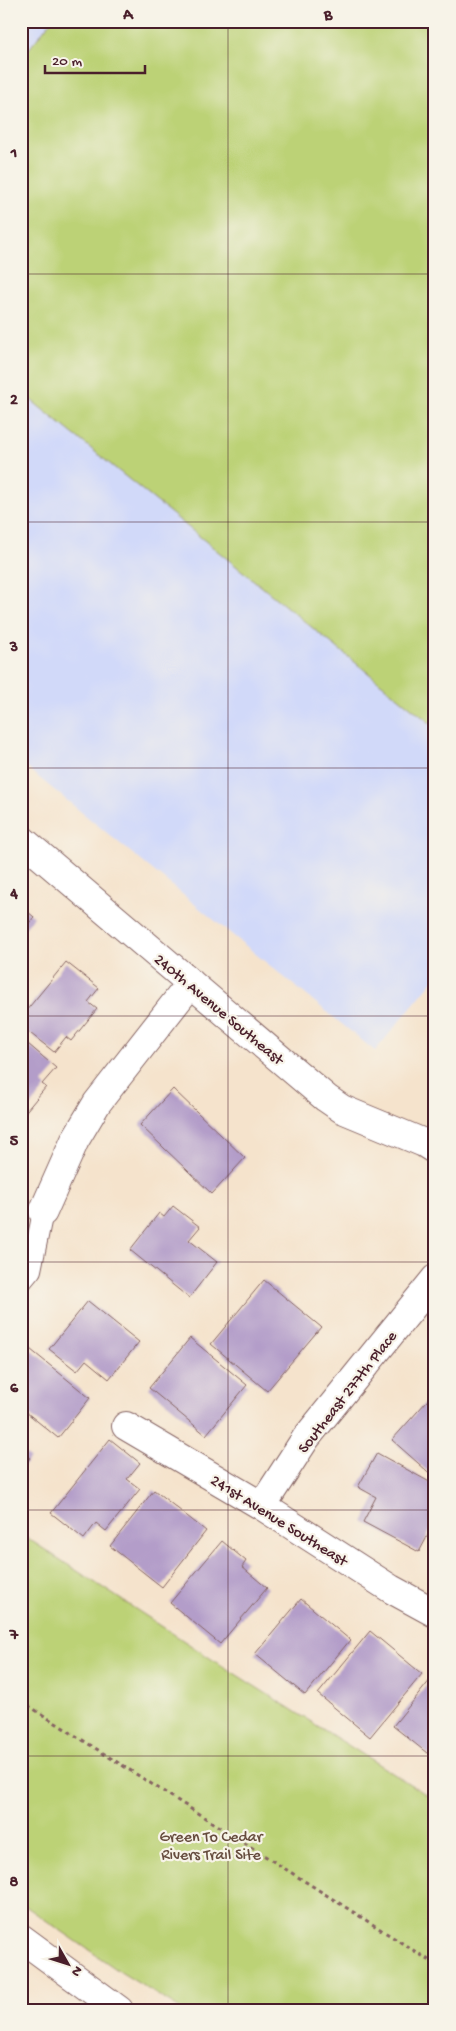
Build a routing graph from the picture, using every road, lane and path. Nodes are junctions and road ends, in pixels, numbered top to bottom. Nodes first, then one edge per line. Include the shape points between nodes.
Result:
1 (21, 839) edge
2 (191, 983) junction
3 (435, 1150) edge
4 (43, 1212) joint
5 (435, 1280) edge
6 (21, 1282) edge
7 (126, 1426) dead end
8 (262, 1506) junction
9 (435, 1612) edge
10 (21, 1701) edge
11 (21, 1938) edge
12 (435, 1964) edge
13 (119, 2010) edge

1 - 2 street, 240th Avenue Southeast
2 - 3 street, 240th Avenue Southeast via 342,1109
2 - 4 street via 97,1103 75,1140
4 - 6 lane via 31,1270
5 - 8 street, Southeast 277th Place via 306,1438
7 - 8 street, 241st Avenue Southeast
8 - 9 street, 241st Avenue Southeast via 391,1589
10 - 12 path
11 - 13 street

